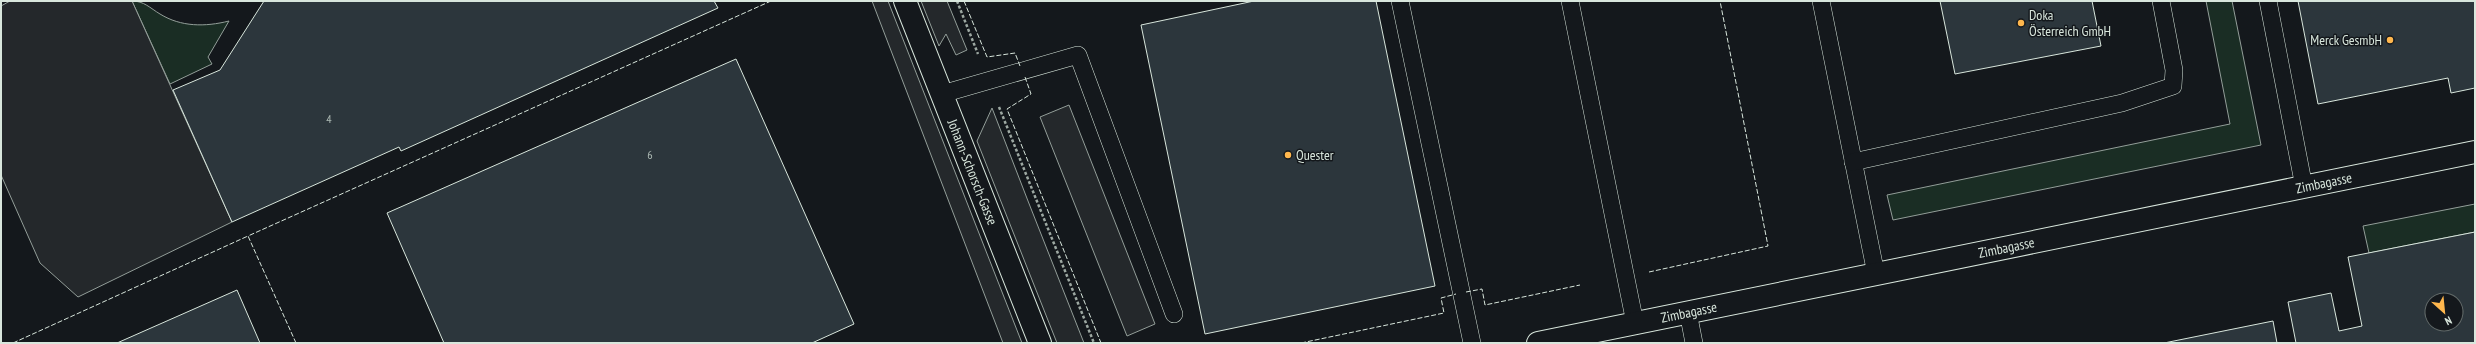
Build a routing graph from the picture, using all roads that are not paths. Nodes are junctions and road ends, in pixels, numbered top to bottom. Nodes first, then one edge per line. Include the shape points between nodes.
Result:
1 (905, 1) edge
2 (1400, 1) edge
3 (1570, 1) edge
4 (1821, 1) edge
5 (2161, 1) edge
6 (2268, 1) edge
7 (942, 94) junction
8 (2475, 152) edge
9 (1853, 162) junction
10 (2304, 187) junction
11 (1876, 274) junction
12 (1688, 312) junction
13 (1174, 314) dead end
14 (1635, 323) junction
15 (1040, 343) edge
16 (1472, 343) edge
17 (1538, 343) edge
18 (1694, 343) edge

1 - 7 street, Johann-Schorsch-Gasse
2 - 16 lane
3 - 14 lane
4 - 9 lane
5 - 9 lane via 2174,70 2173,86 2122,103
6 - 10 lane
7 - 13 lane via 1078,55
7 - 15 street, Johann-Schorsch-Gasse
8 - 10 street, Zimbagasse
9 - 11 lane
10 - 11 street, Zimbagasse
11 - 12 street, Zimbagasse
12 - 14 street, Zimbagasse
12 - 18 lane
14 - 17 street, Zimbagasse

